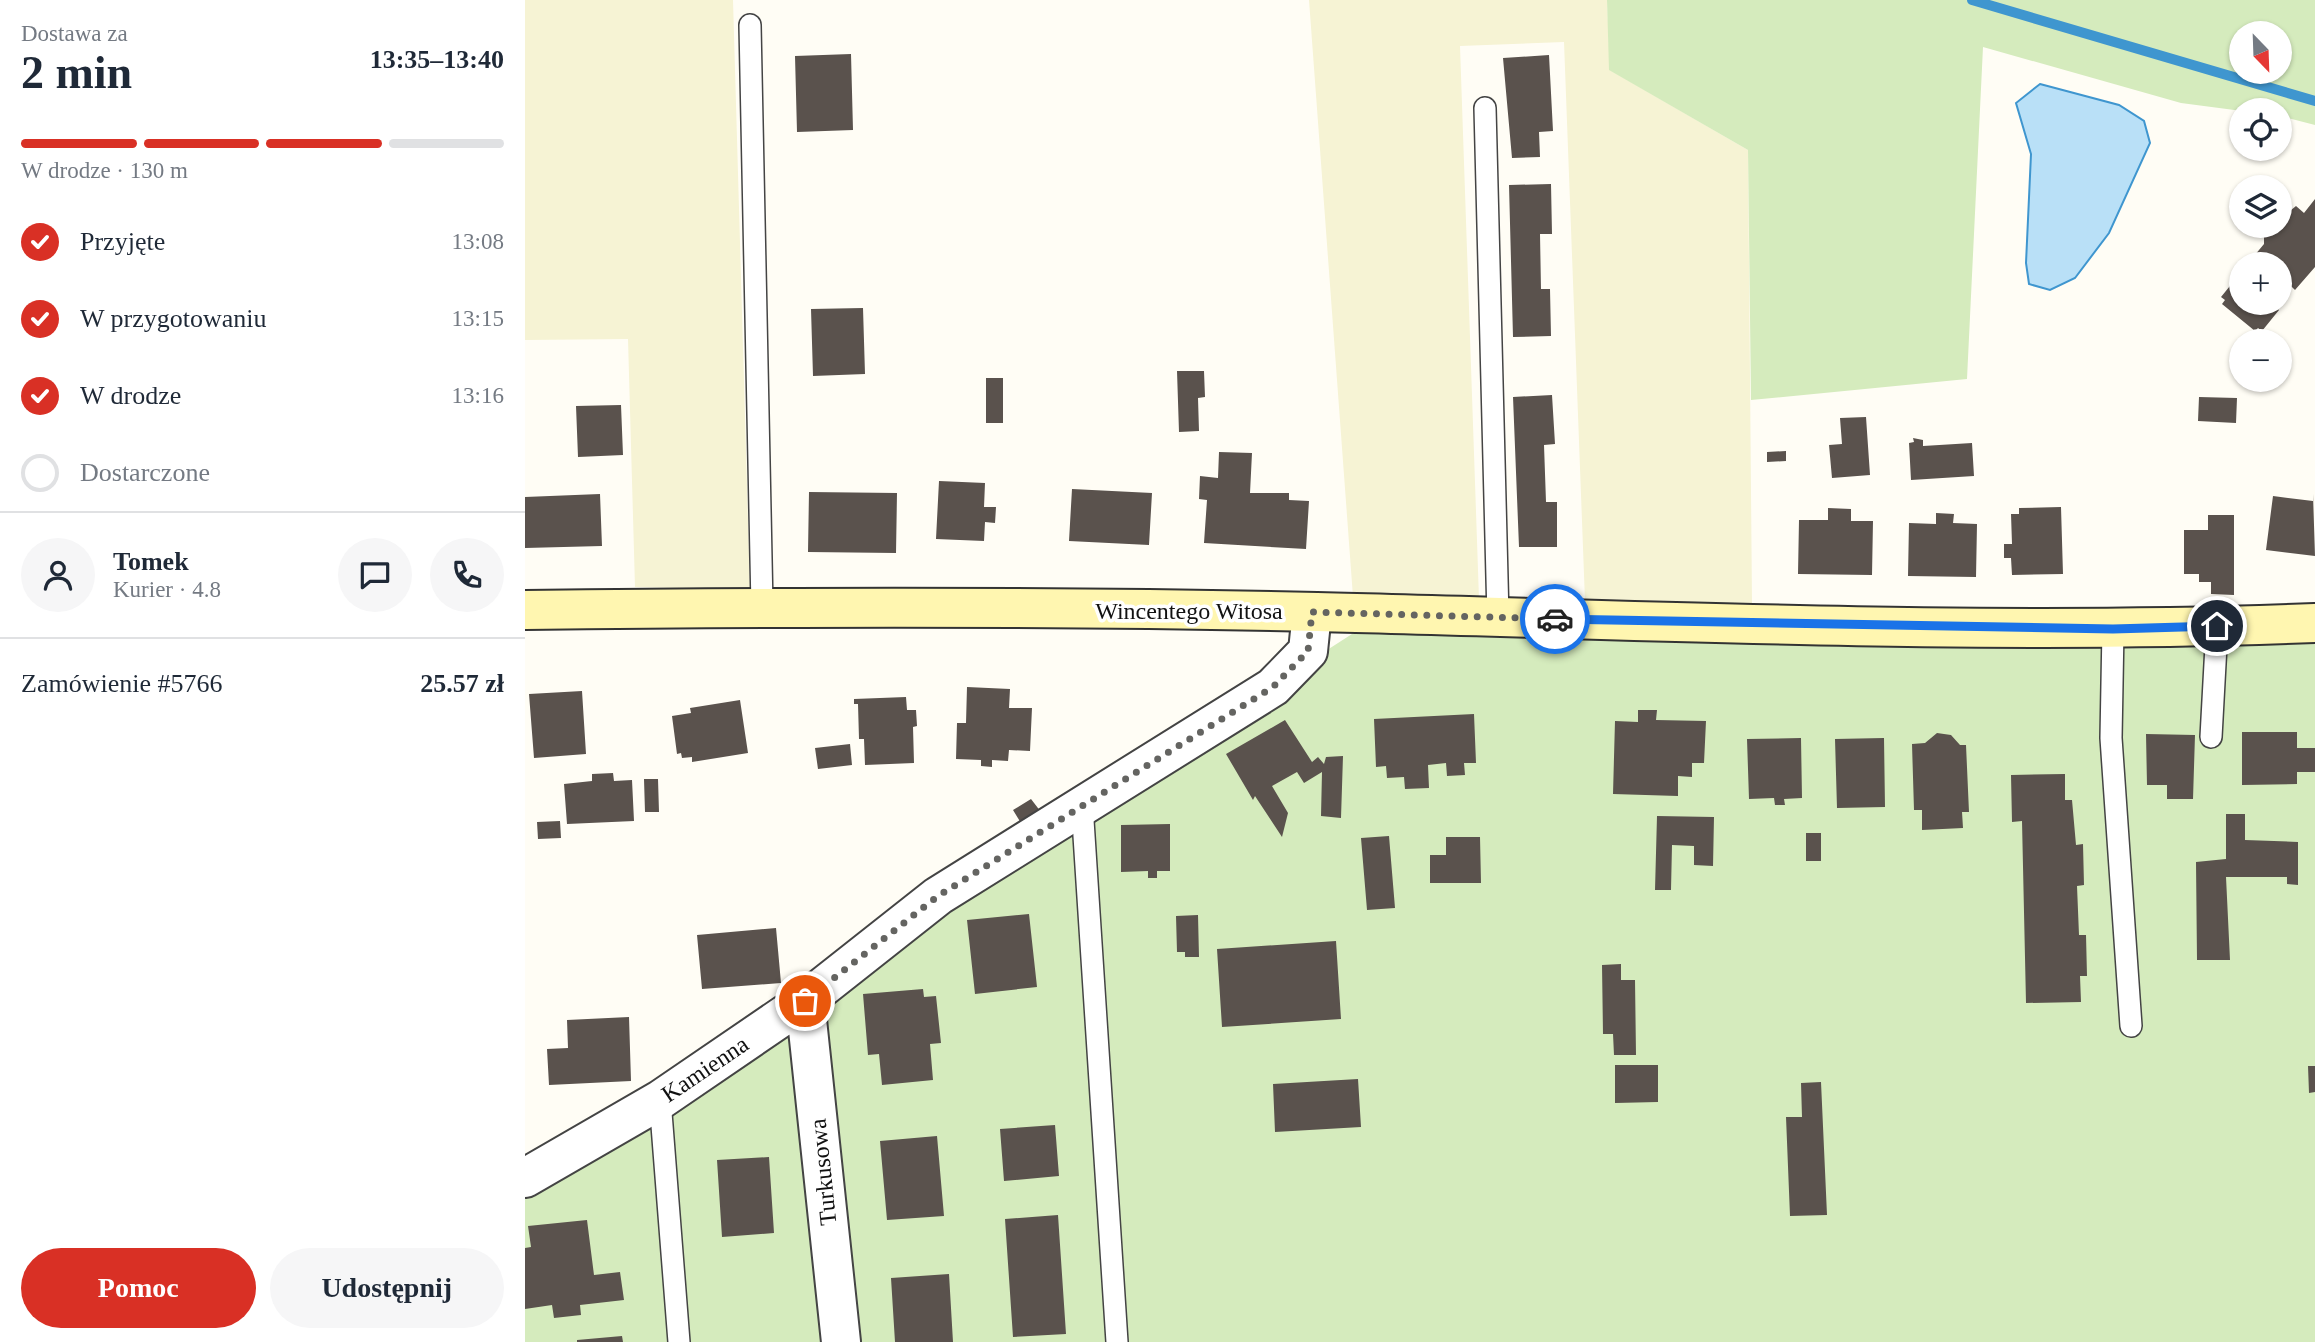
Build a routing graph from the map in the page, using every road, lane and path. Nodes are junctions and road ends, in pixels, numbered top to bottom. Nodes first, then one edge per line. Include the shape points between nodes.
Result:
1 (750, 25) dead end
2 (1485, 108) dead end
3 (762, 607) junction
4 (525, 610) edge
5 (1312, 612) junction
6 (1498, 617) junction
7 (2315, 623) edge
8 (2217, 626) junction
9 (2113, 629) junction
10 (2211, 737) dead end
11 (1082, 805) junction
12 (805, 1001) junction
13 (2131, 1027) dead end
14 (660, 1100) junction
15 (525, 1178) edge
16 (679, 1342) edge
17 (841, 1342) edge
18 (1117, 1342) edge

1 - 3 lane
2 - 6 lane
3 - 4 street, Wincentego Witosa
3 - 5 street, Wincentego Witosa
5 - 6 street, Wincentego Witosa
5 - 11 street, Kamienna via 1308,651 1273,687
6 - 9 street, Wincentego Witosa
7 - 8 street, Wincentego Witosa
8 - 9 street, Wincentego Witosa
8 - 10 lane
9 - 13 lane via 2111,738
11 - 12 street, Kamienna via 938,896
11 - 18 lane
12 - 14 street, Kamienna
12 - 17 street, Turkusowa
14 - 15 street, Kamienna
14 - 16 lane

